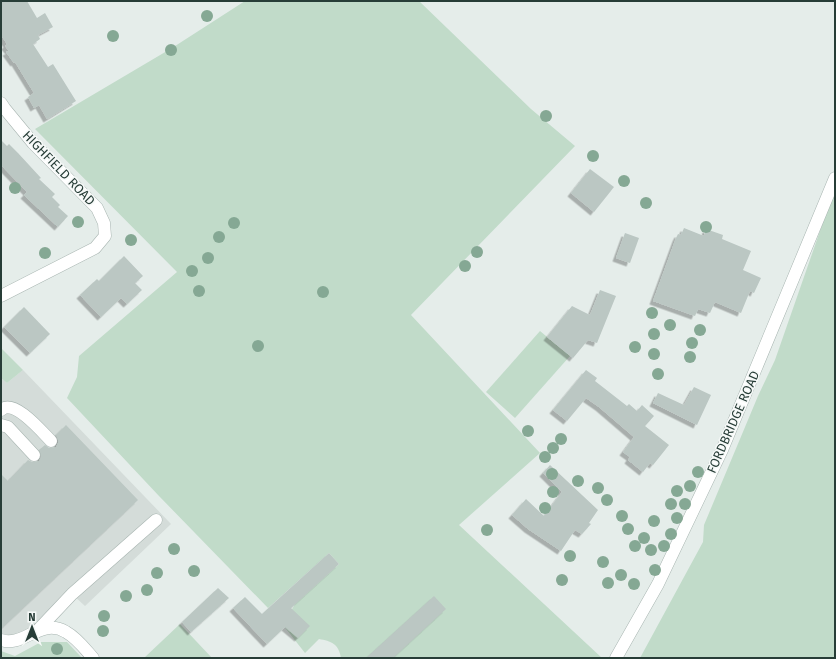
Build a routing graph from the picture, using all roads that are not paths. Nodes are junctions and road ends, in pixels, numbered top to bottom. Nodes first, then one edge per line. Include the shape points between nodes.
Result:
1 (1, 103) edge
2 (835, 178) edge
3 (1, 296) edge
4 (1, 410) edge
5 (1, 425) edge
6 (51, 441) dead end
7 (34, 455) dead end
8 (156, 520) dead end
9 (37, 631) junction
10 (1, 640) edge
11 (94, 658) edge
12 (616, 658) edge

1 - 3 street, HIGHFIELD ROAD via 33,143 97,208 104,223 105,236 95,248
2 - 12 street, FORDBRIDGE ROAD via 722,450 658,584
4 - 6 street via 11,407 22,412
5 - 7 street via 8,427
8 - 9 street via 72,594
9 - 10 street via 16,640
9 - 11 street via 56,628 66,632

